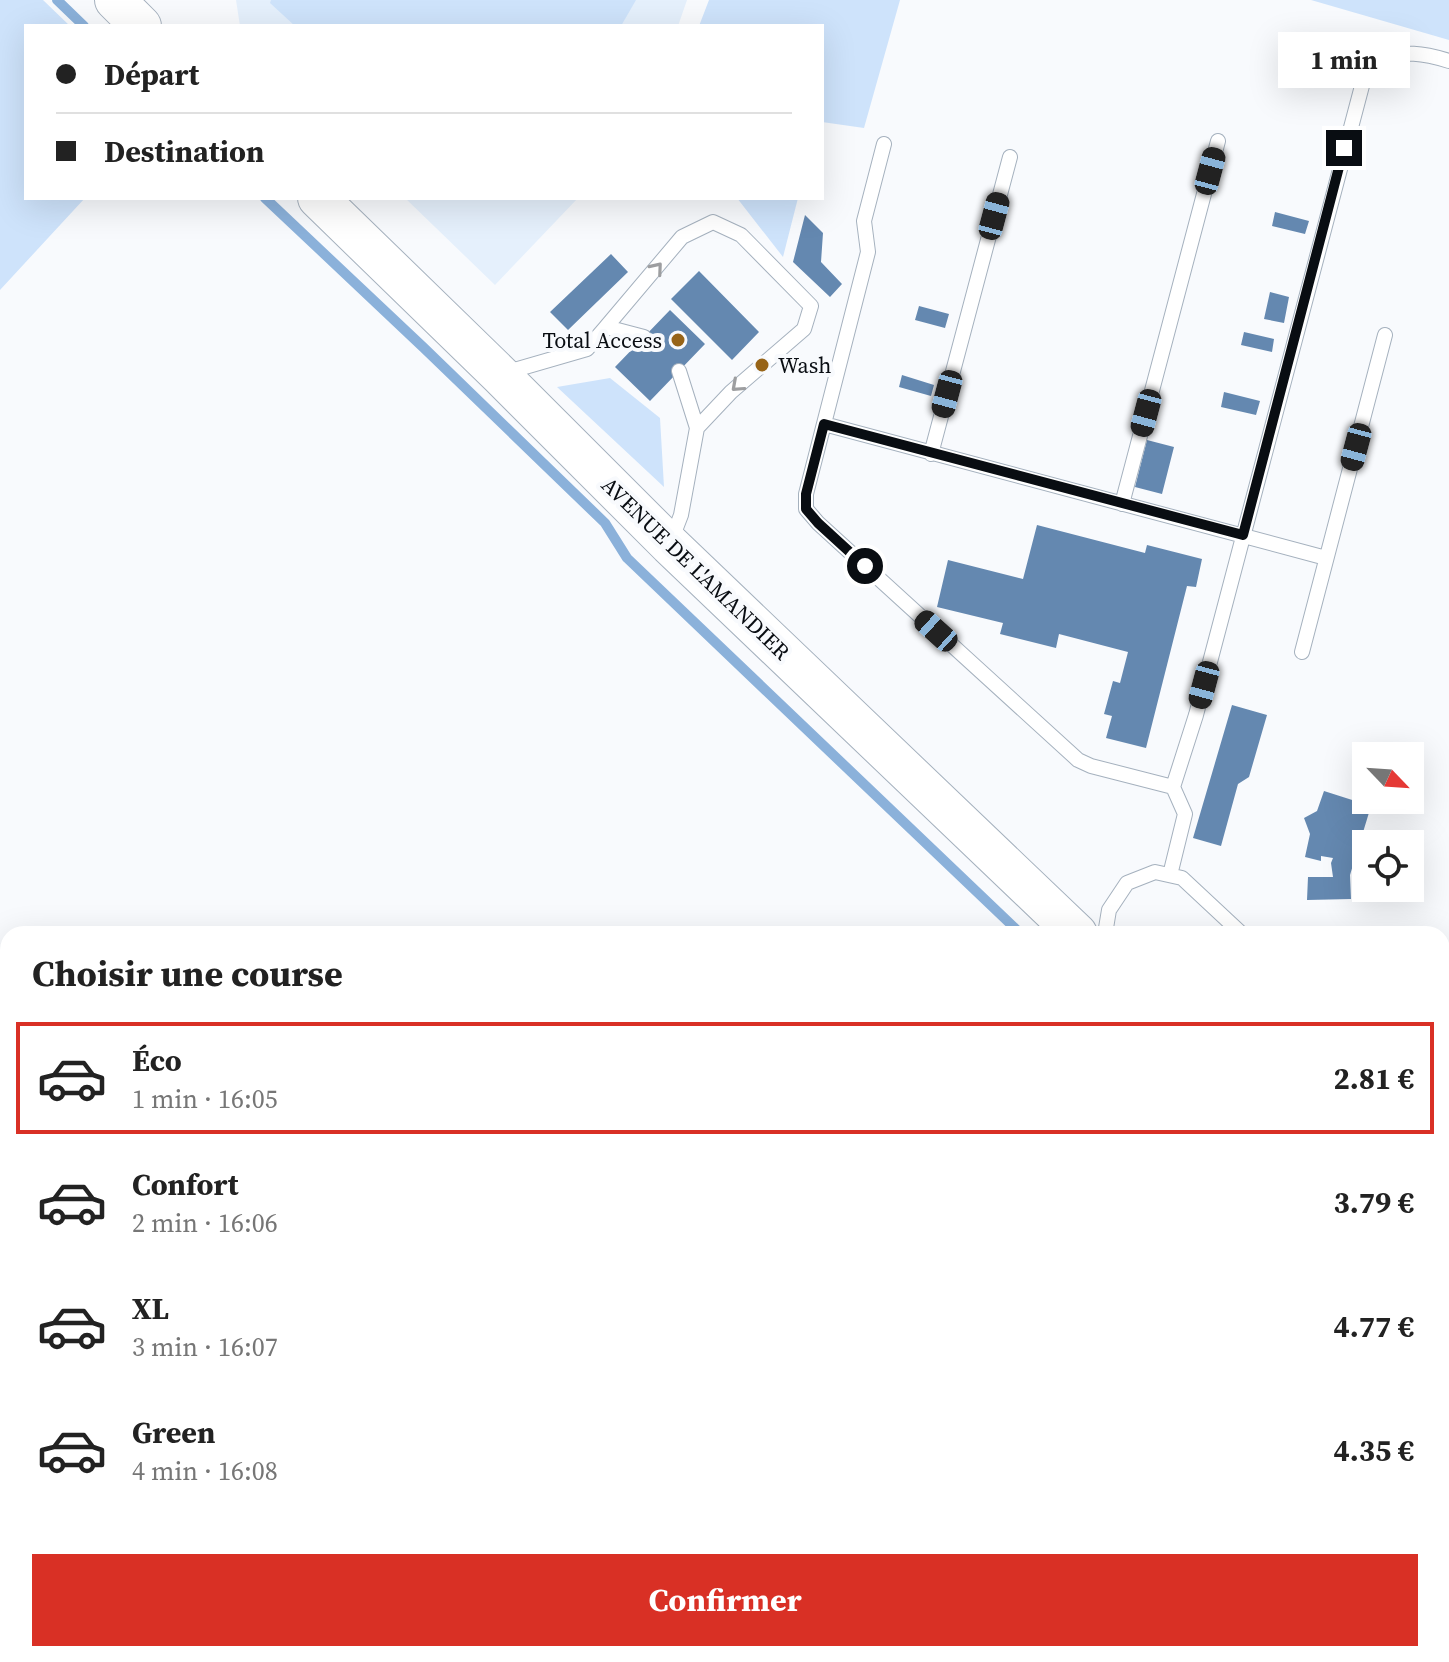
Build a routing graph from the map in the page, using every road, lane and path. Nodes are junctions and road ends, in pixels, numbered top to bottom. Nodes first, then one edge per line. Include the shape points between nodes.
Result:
1 (115, 0) edge
2 (139, 24) edge
3 (1449, 61) edge
4 (1218, 141) dead end
5 (884, 144) dead end
6 (1010, 157) dead end
7 (320, 200) edge
8 (606, 327) junction
9 (1385, 335) dead end
10 (644, 337) dead end
11 (679, 371) dead end
12 (500, 375) junction
13 (824, 424) junction
14 (697, 428) junction
15 (931, 454) junction
16 (1122, 504) junction
17 (1243, 535) junction
18 (670, 545) junction
19 (1326, 558) junction
20 (1302, 652) dead end
21 (1173, 787) junction
22 (1170, 875) junction
23 (1069, 926) edge
24 (1106, 926) edge
25 (1233, 926) edge

1 - 2 main road
3 - 17 lane via 1401,54 1382,62 1363,82
4 - 16 lane
5 - 13 lane via 864,221 868,252
6 - 15 lane
7 - 12 main road, AVENUE DE L'AMANDIER
8 - 10 lane
8 - 12 lane via 587,349
8 -> 14 lane via 682,237 713,222 741,235 811,306 804,329
9 - 19 lane
11 - 14 lane
12 - 18 main road, AVENUE DE L'AMANDIER
13 - 15 lane
13 - 21 lane via 806,494 806,509 818,523 1078,760
14 - 18 lane
15 - 16 lane
16 - 17 lane
17 - 19 lane
17 - 21 lane
18 - 23 main road, AVENUE DE L'AMANDIER
19 - 20 lane
21 - 22 lane via 1185,814
22 - 24 lane via 1155,872 1127,883 1109,910
22 - 25 lane via 1182,878

